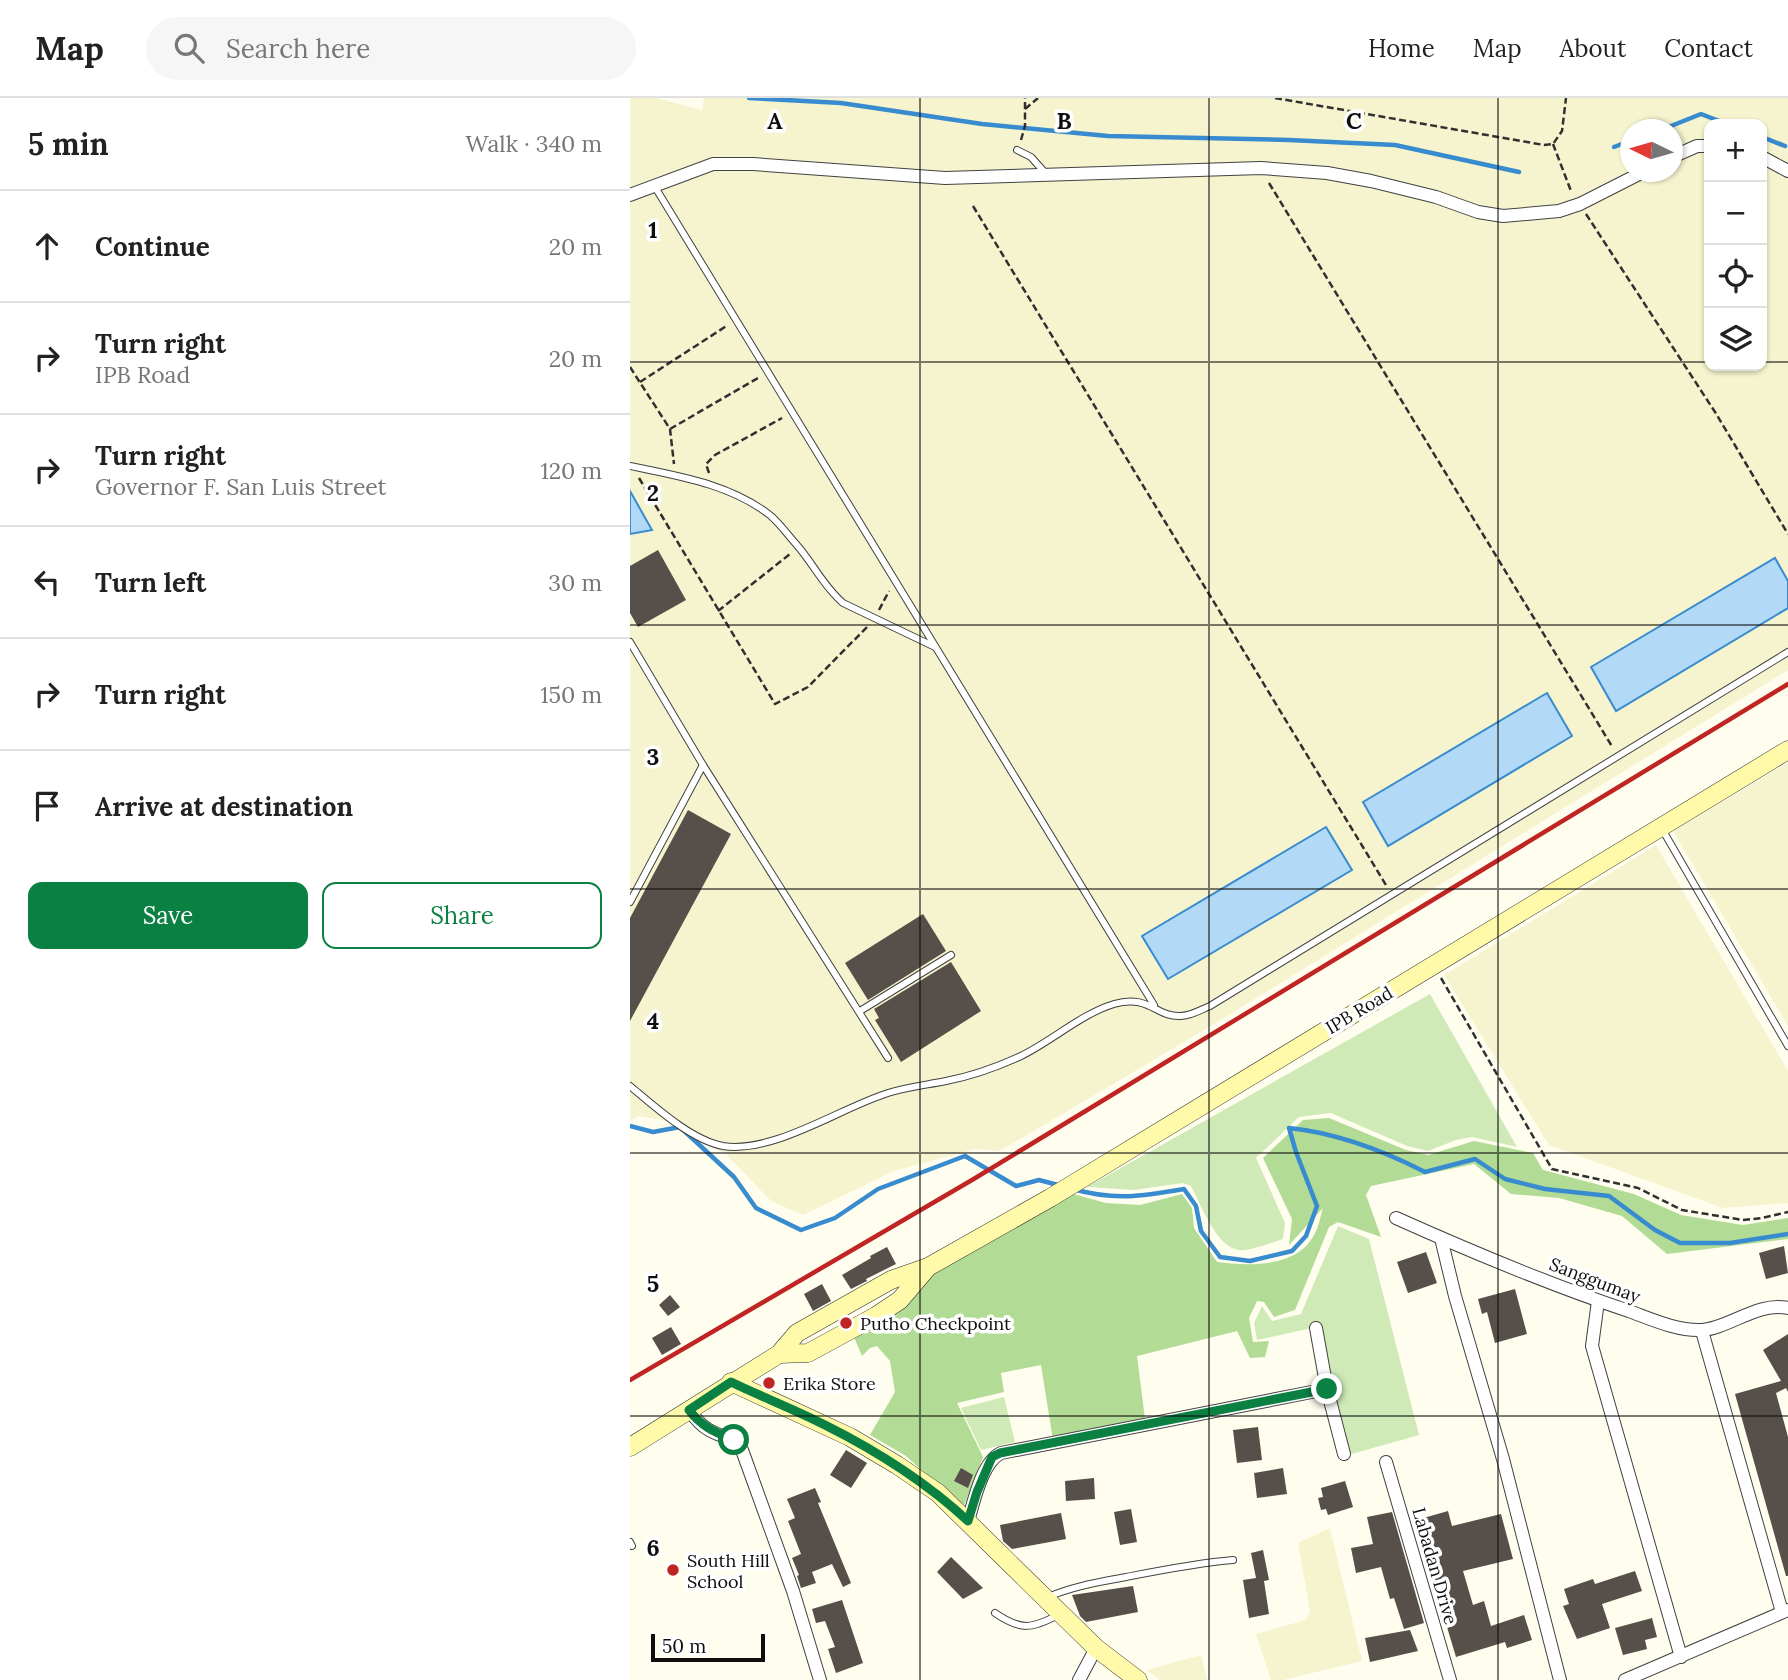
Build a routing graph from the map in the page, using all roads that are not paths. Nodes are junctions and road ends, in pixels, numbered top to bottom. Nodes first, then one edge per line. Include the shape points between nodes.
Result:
1 (1704, 146) edge
2 (1018, 147) road end
3 (1683, 152) edge
4 (1767, 160) edge
5 (1788, 171) edge
6 (1049, 176) junction
7 (1623, 182) edge
8 (654, 185) junction
9 (630, 195) edge
10 (631, 466) edge
11 (630, 642) edge
12 (936, 647) junction
13 (1788, 652) edge
14 (1788, 750) edge
15 (703, 765) junction
16 (1661, 828) junction
17 (630, 902) edge
18 (951, 955) dead end
19 (1155, 1007) junction
20 (860, 1011) junction
21 (1788, 1045) edge
22 (888, 1058) dead end
23 (630, 1086) edge
24 (1396, 1217) dead end
25 (1441, 1238) junction
26 (1598, 1301) junction
27 (1788, 1308) edge
28 (1316, 1328) dead end
29 (1702, 1331) junction
30 (731, 1382) junction
31 (1327, 1389) junction
32 (689, 1410) junction
33 (630, 1447) edge
34 (1344, 1454) dead end
35 (1387, 1462) dead end
36 (968, 1521) junction
37 (1233, 1560) dead end
38 (1046, 1598) junction
39 (1785, 1611) edge
40 (995, 1613) dead end
41 (1062, 1613) junction
42 (1096, 1648) junction
43 (1681, 1657) junction
44 (820, 1680) edge
45 (1079, 1680) edge
46 (1138, 1680) edge
47 (1450, 1680) edge
48 (1560, 1680) edge
49 (1625, 1680) edge

1 - 3 street
2 - 6 lane
4 - 5 street
6 - 7 street via 1261,168 1327,173 1503,216 1559,211
6 - 8 street via 945,178 713,163
8 - 9 street
8 - 12 lane
10 - 12 lane via 714,486 749,501 772,517 843,603
11 - 15 lane
12 - 19 lane
13 - 19 lane via 1210,1006 1178,1017
14 - 16 street, IPB Road
15 - 17 lane
15 - 20 lane
16 - 21 lane
16 - 30 street, IPB Road via 928,1267 900,1300 876,1316 808,1353 779,1354
18 - 20 lane
19 - 23 lane via 1130,1001 1115,1004 984,1071 884,1094 754,1146 720,1145 688,1130
20 - 22 lane
24 - 25 street, Sanggumay
25 - 26 street, Sanggumay
25 - 48 street
26 - 29 street, Sanggumay via 1671,1326
26 - 43 street via 1592,1346
27 - 29 street via 1764,1308
28 - 31 street
29 - 39 street
30 - 32 street, IPB Road
30 - 36 street via 821,1423 897,1465
31 - 34 street
31 - 36 street via 1000,1453 992,1457
32 - 33 street, IPB Road
32 - 44 street via 709,1431 734,1440 742,1450
35 - 47 street, Labadan Drive
36 - 38 street
37 - 38 lane via 1089,1584
38 - 41 street
39 - 43 street
40 - 41 lane via 1023,1627
41 - 42 street
42 - 45 street
42 - 46 street
43 - 49 street

